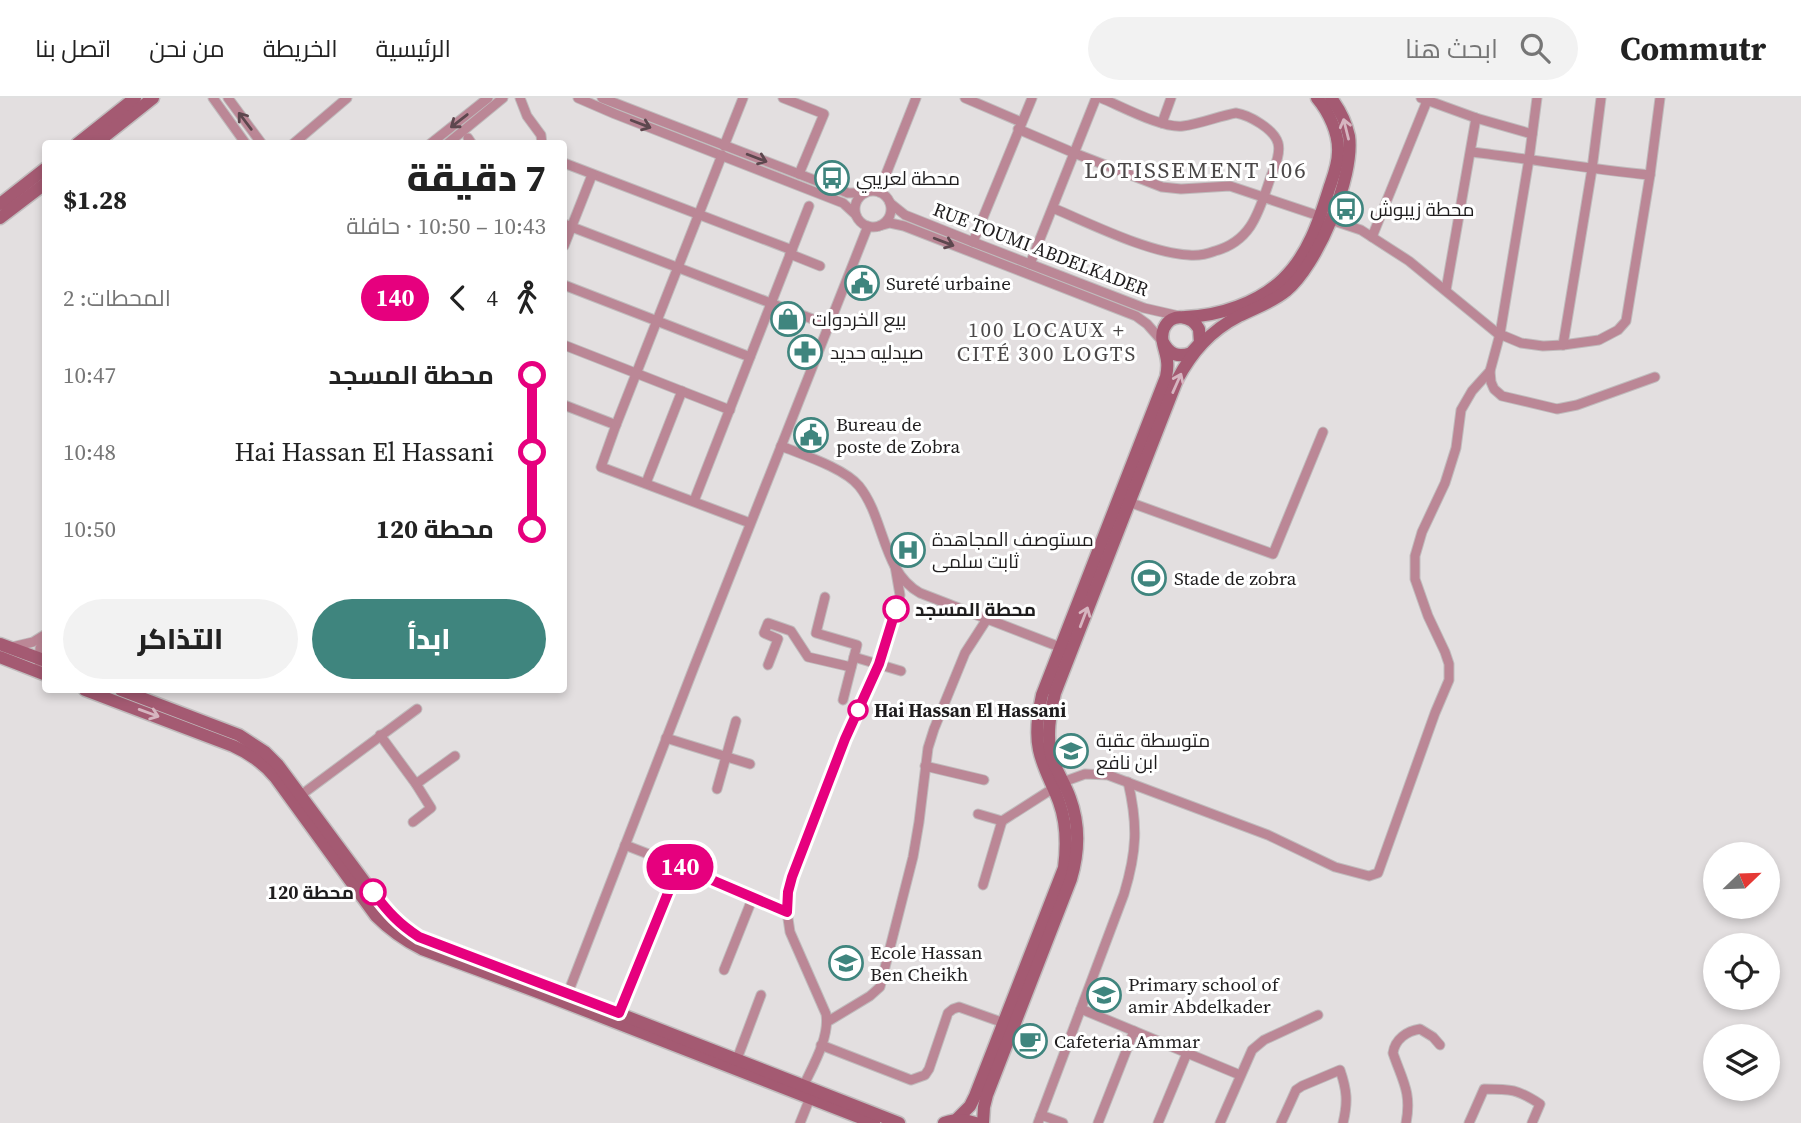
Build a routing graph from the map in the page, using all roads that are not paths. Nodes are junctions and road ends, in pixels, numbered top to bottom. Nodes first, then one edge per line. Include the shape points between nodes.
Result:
1 (135, 98) edge
2 (153, 98) edge
3 (213, 98) edge
4 (228, 98) edge
5 (347, 98) edge
6 (488, 98) edge
7 (503, 98) edge
8 (520, 98) edge
9 (579, 98) edge
10 (602, 98) edge
11 (743, 98) edge
12 (783, 98) edge
13 (916, 98) edge
14 (965, 98) edge
15 (1032, 98) edge
16 (1096, 98) edge
17 (1101, 98) edge
18 (1171, 98) edge
19 (1317, 98) edge
20 (1331, 98) edge
21 (1537, 98) edge
22 (1601, 98) edge
23 (1660, 98) edge
24 (1424, 99) edge
25 (1476, 118) junction
26 (1162, 123) junction
27 (1020, 126) junction
28 (1532, 134) junction
29 (82, 140) edge
30 (100, 140) edge
31 (243, 140) edge
32 (259, 140) edge
33 (298, 140) edge
34 (435, 140) edge
35 (452, 140) edge
36 (542, 140) edge
37 (723, 150) junction
38 (1471, 152) junction
39 (1074, 153) junction
40 (1529, 159) junction
41 (567, 164) edge
42 (1592, 169) junction
43 (42, 172) edge
44 (592, 174) junction
45 (799, 174) junction
46 (1650, 175) junction
47 (42, 186) edge
48 (879, 192) junction
49 (865, 193) junction
50 (1264, 197) junction
51 (890, 203) junction
52 (0, 204) edge
53 (809, 206) dead end
54 (1053, 208) junction
55 (698, 215) junction
56 (856, 215) junction
57 (1326, 217) junction
58 (0, 218) edge
59 (567, 225) edge
60 (868, 226) junction
61 (879, 226) junction
62 (1372, 237) junction
63 (973, 242) junction
64 (791, 252) junction
65 (1030, 264) junction
66 (820, 266) dead end
67 (678, 267) junction
68 (567, 286) edge
69 (1446, 290) junction
70 (771, 302) junction
71 (1184, 317) junction
72 (656, 321) junction
73 (828, 325) junction
74 (1500, 334) junction
75 (1163, 342) junction
76 (1563, 345) junction
77 (567, 346) edge
78 (1196, 349) junction
79 (750, 357) junction
80 (1490, 371) junction
81 (636, 374) junction
82 (1655, 377) dead end
83 (682, 391) junction
84 (567, 406) edge
85 (730, 410) junction
86 (615, 425) junction
87 (1323, 432) dead end
88 (781, 446) junction
89 (646, 483) junction
90 (1123, 500) junction
91 (694, 501) junction
92 (750, 523) junction
93 (895, 566) junction
94 (920, 593) junction
95 (825, 597) dead end
96 (898, 601) junction
97 (987, 619) junction
98 (42, 636) edge
99 (3, 649) edge
100 (1065, 649) junction
101 (854, 657) junction
102 (879, 664) junction
103 (768, 665) dead end
104 (42, 667) edge
105 (851, 667) junction
106 (901, 671) dead end
107 (93, 693) edge
108 (129, 693) edge
109 (843, 700) dead end
110 (416, 709) dead end
111 (736, 721) dead end
112 (380, 735) junction
113 (666, 738) junction
114 (455, 756) dead end
115 (726, 756) junction
116 (750, 764) dead end
117 (925, 766) junction
118 (984, 780) dead end
119 (1128, 782) junction
120 (416, 784) junction
121 (1058, 785) junction
122 (717, 789) dead end
123 (301, 795) junction
124 (978, 814) dead end
125 (1002, 821) junction
126 (413, 822) dead end
127 (625, 845) junction
128 (679, 866) junction
129 (984, 885) dead end
130 (754, 897) junction
131 (787, 912) junction
132 (724, 970) dead end
133 (568, 993) junction
134 (761, 995) dead end
135 (1081, 1009) junction
136 (619, 1013) junction
137 (1318, 1015) dead end
138 (827, 1021) junction
139 (1004, 1023) junction
140 (1134, 1031) junction
141 (821, 1045) junction
142 (1440, 1045) dead end
143 (1187, 1053) junction
144 (737, 1059) junction
145 (1240, 1075) junction
146 (805, 1093) junction
147 (1040, 1119) edge
148 (951, 1121) edge
149 (800, 1123) edge
150 (874, 1123) edge
151 (899, 1123) edge
152 (975, 1123) edge
153 (983, 1123) edge
154 (1063, 1123) edge
155 (1098, 1123) edge
156 (1158, 1123) edge
157 (1220, 1123) edge
158 (1281, 1123) edge
159 (1343, 1123) edge
160 (1406, 1123) edge
161 (1469, 1123) edge
162 (1532, 1123) edge

1 - 29 street
2 - 30 street
3 - 31 street
32 -> 4 street
5 - 33 street
6 -> 34 street
7 - 35 street
8 - 36 street
9 -> 37 street
10 - 37 street
11 - 37 street
12 - 45 street via 824,114
13 - 48 street
14 - 27 street
15 - 27 street
16 - 39 street
17 - 26 street
18 - 26 street
19 - 57 street via 1332,122 1339,153
57 -> 20 street via 1347,172 1349,138
21 - 28 street
22 - 42 street
23 - 46 street
24 - 25 street
24 - 62 street
25 - 28 street
25 - 38 street
26 - 50 street via 1183,126 1236,113 1256,120 1278,142
27 - 39 street
27 - 63 street
28 - 40 street
37 -> 45 street
37 - 55 street
37 - 56 street via 843,203
38 - 40 street
38 - 69 street
39 - 50 street via 1162,187 1230,186
39 - 54 street
40 - 42 street
40 - 74 street
41 - 44 street
42 - 46 street
42 - 76 street
43 - 52 street
44 - 55 street
44 - 59 street
45 - 49 street via 848,193
46 - 76 street via 1626,321 1599,340
47 - 58 street
48 - 49 street
48 - 51 street
49 - 56 street via 856,203
50 - 54 street via 1242,237 1220,250 1191,256 1126,238
50 - 57 street
51 - 61 street via 888,218
51 - 63 street, RUE TOUMI ABDELKADER via 905,215
53 - 64 street
54 - 65 street
55 - 64 street
55 - 67 street
56 - 60 street
57 - 62 street
57 - 71 street via 1301,258 1268,291 1229,310
57 - 78 street via 1310,263 1299,278 1270,301 1236,317
59 - 67 street
60 - 61 street
60 - 73 street
61 -> 75 street, RUE TOUMI ABDELKADER via 904,226 1136,316
62 - 69 street
63 - 65 street, RUE TOUMI ABDELKADER
64 - 66 street
64 - 70 street
65 - 71 street, RUE TOUMI ABDELKADER via 1144,308
67 - 70 street
67 - 72 street
68 - 72 street
69 - 74 street
70 - 73 street
70 - 79 street
71 - 75 street via 1167,323
71 - 78 street via 1199,330
72 - 79 street
72 - 81 street
73 - 88 street
74 - 76 street via 1521,343
74 - 80 street
75 - 78 street via 1177,356
75 - 90 street via 1166,377
77 - 81 street
90 -> 78 street via 1177,380
79 - 85 street
80 - 82 street via 1494,389 1502,396 1557,409
80 - 119 street via 1461,410 1457,448 1415,556 1415,579 1446,652 1449,680 1378,873 1369,876 1335,867 1268,835
81 - 83 street
81 - 86 street
83 - 85 street
83 - 89 street
84 - 86 street
85 - 91 street
86 - 89 street via 601,467
87 - 90 street via 1273,554
88 - 92 street
88 - 93 street via 842,472 858,485
89 - 91 street
90 - 100 street
91 - 92 street
92 - 113 street
93 - 94 street via 905,582
93 - 96 street
94 - 96 street
94 - 97 street
95 - 101 street via 816,633 857,645
96 - 102 street
97 - 100 street
97 - 117 street via 964,653 933,729
98 - 99 street
99 - 104 street
100 - 121 street via 1049,724
101 - 102 street
101 - 105 street
102 - 106 street
102 - 131 street via 792,877
103 - 105 street via 778,639 764,633 768,623 791,631 808,657
105 - 109 street
107 -> 146 street via 233,746 262,763 376,916 406,941
108 - 123 street via 239,735 265,752
110 - 112 street
111 - 115 street
112 - 120 street
112 - 123 street
113 - 115 street
113 - 127 street
114 - 120 street
115 - 116 street
115 - 122 street
117 - 118 street
117 - 138 street via 913,857 880,987
119 - 121 street via 1096,773
119 - 135 street via 1135,826 1131,870
120 - 126 street via 430,808
121 - 125 street
121 - 139 street via 1066,831 1064,867
121 - 153 street via 1071,799 1077,826 1075,866 987,1095
123 - 133 street via 402,926 419,937
124 - 125 street
125 - 129 street
127 - 128 street
127 - 133 street
128 - 130 street
128 - 136 street
130 - 131 street
130 - 132 street
131 - 138 street via 790,932
133 - 136 street
134 - 144 street
135 - 140 street
135 - 147 street
136 - 144 street
137 - 145 street via 1257,1045
138 - 141 street
139 - 141 street via 959,1007 953,1009 929,1069 911,1080
139 - 148 street via 970,1106
140 - 143 street
140 - 155 street
141 - 146 street
142 - 160 street via 1420,1029 1404,1035 1394,1046 1407,1089
143 - 145 street
143 - 156 street
144 - 146 street
145 - 157 street
146 - 149 street
146 - 150 street
146 - 151 street
147 - 154 street
148 - 152 street
158 - 159 street via 1296,1090 1340,1070 1347,1103
161 - 162 street via 1484,1089 1509,1089 1540,1104

